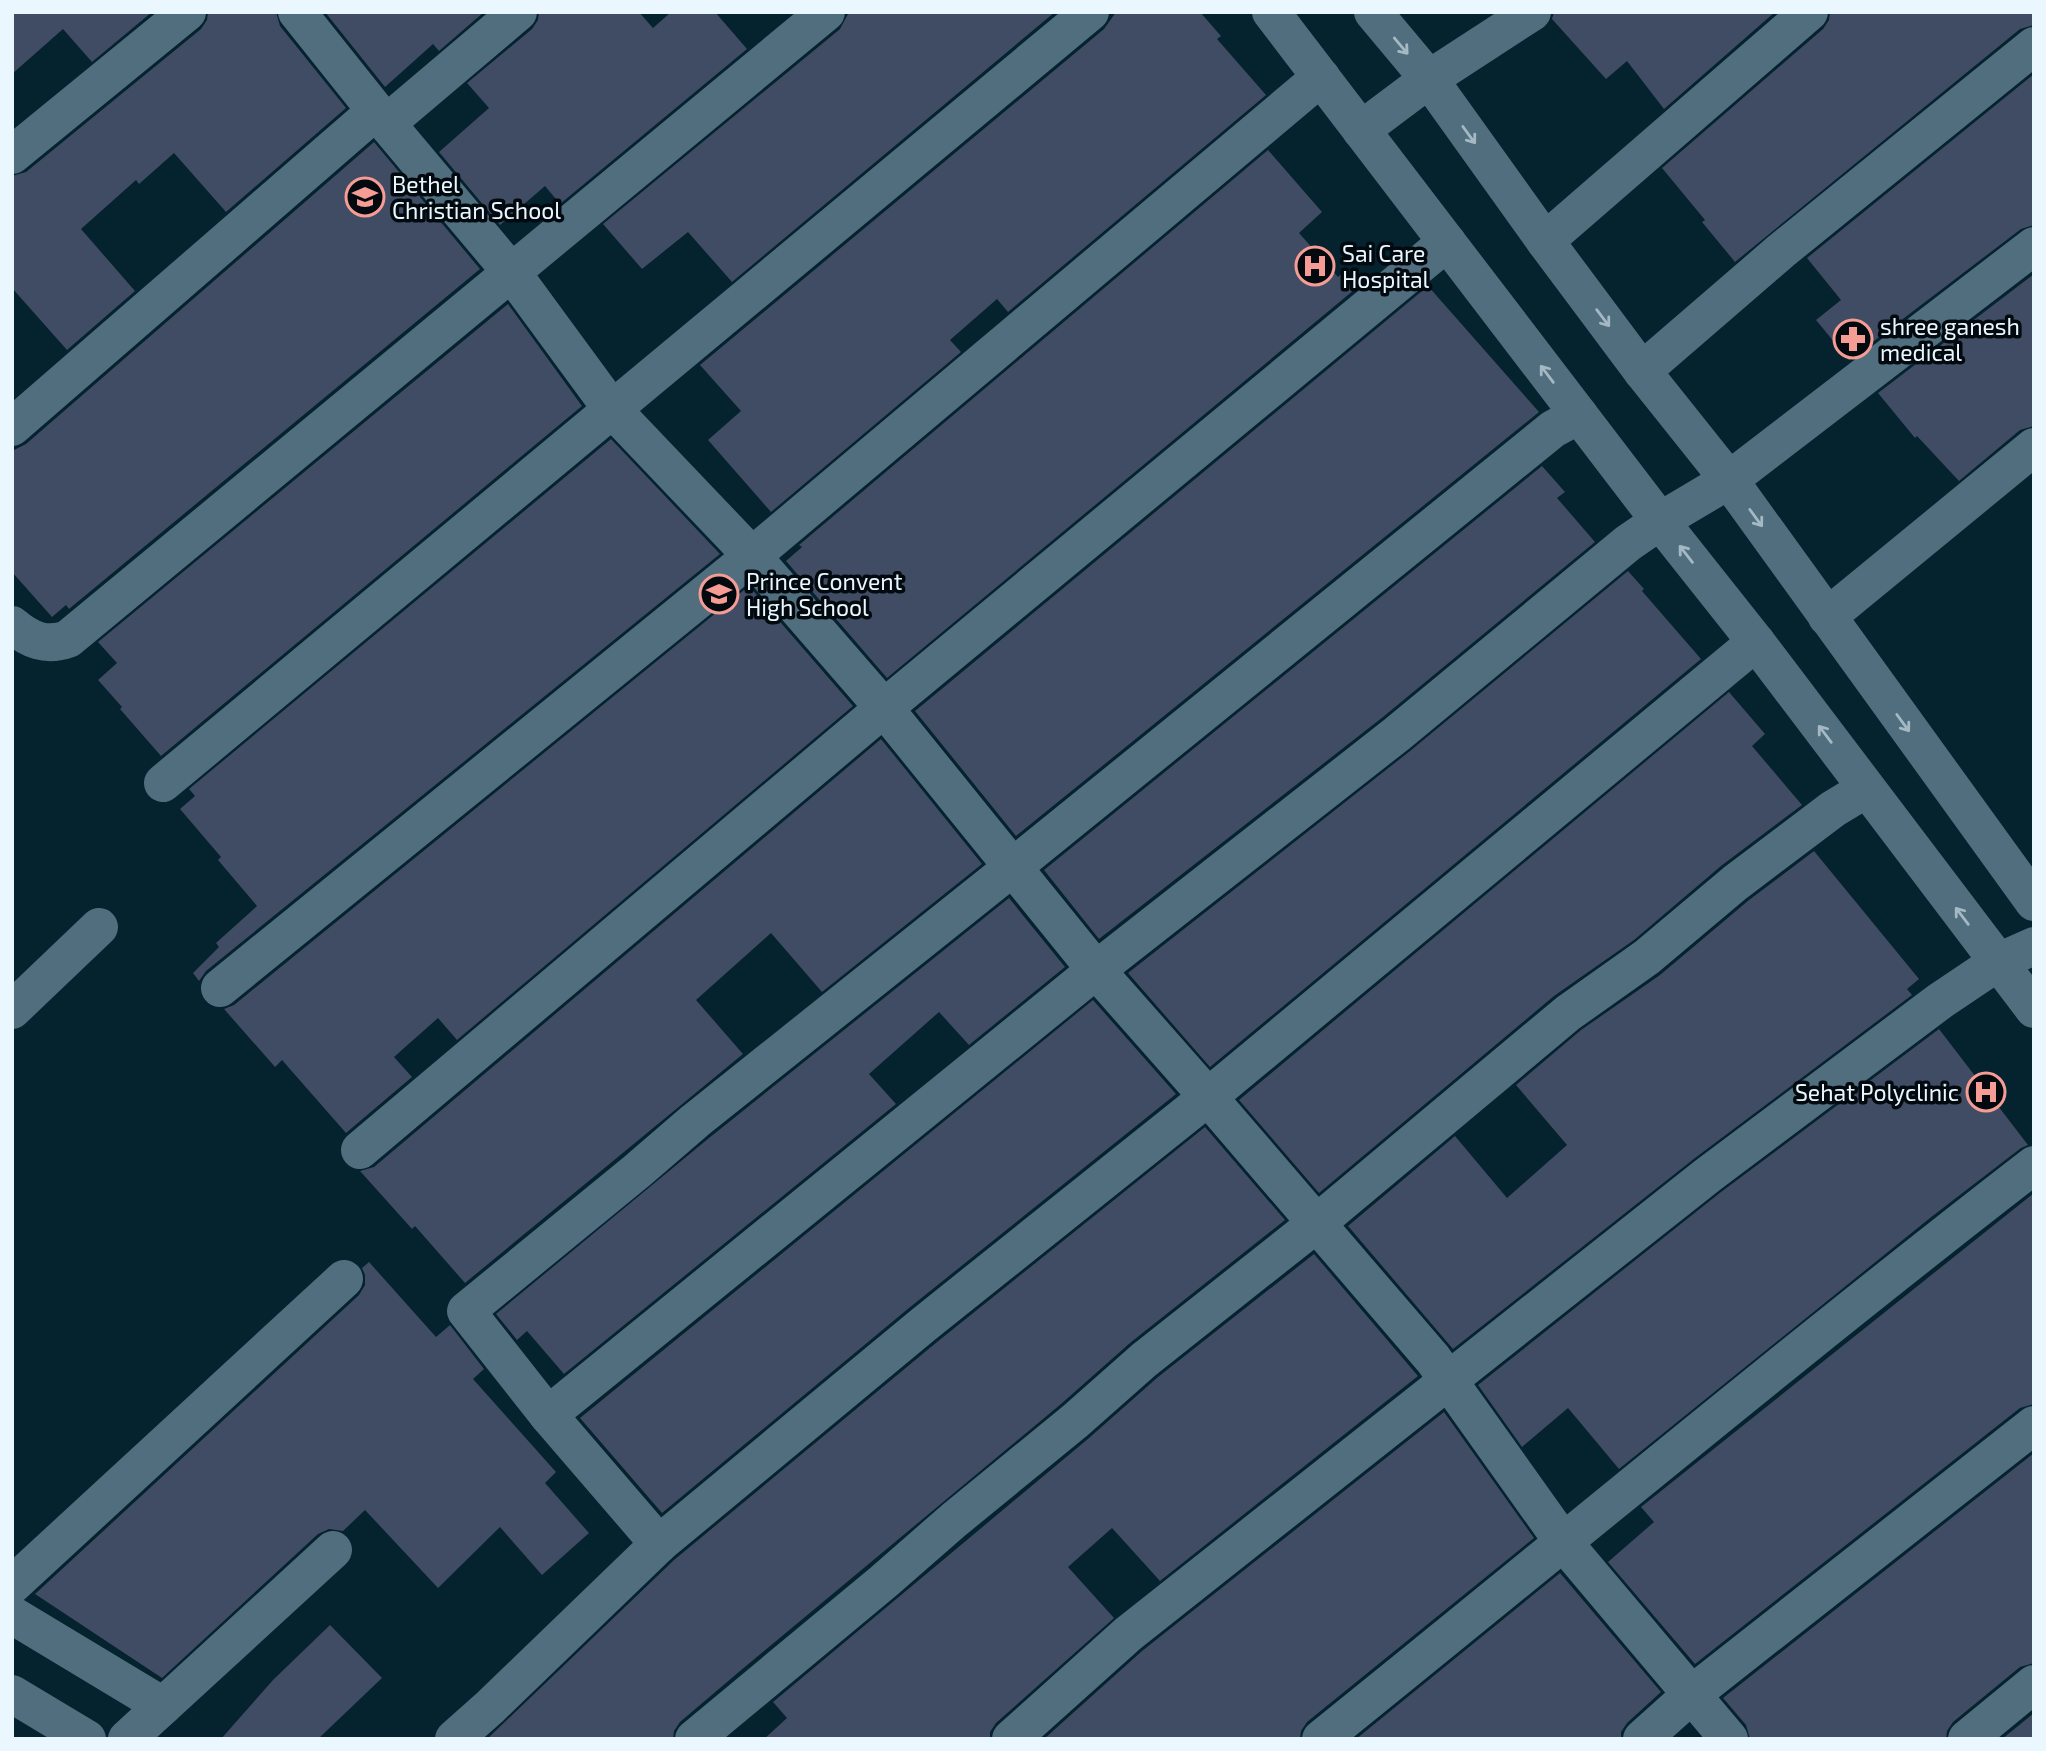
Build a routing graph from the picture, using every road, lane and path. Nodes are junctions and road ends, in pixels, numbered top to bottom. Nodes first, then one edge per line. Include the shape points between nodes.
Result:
1 (187, 12) edge
2 (297, 12) edge
3 (518, 12) edge
4 (826, 12) edge
5 (1090, 12) edge
6 (1271, 12) edge
7 (1373, 12) edge
8 (1532, 12) edge
9 (1809, 12) edge
10 (2034, 46) edge
11 (1321, 77) junction
12 (1429, 79) junction
13 (381, 117) junction
14 (1361, 130) junction
15 (12, 155) edge
16 (1545, 241) junction
17 (1447, 242) junction
18 (2034, 247) edge
19 (512, 273) junction
20 (1642, 371) junction
21 (611, 408) junction
22 (1579, 415) junction
23 (12, 428) edge
24 (2034, 447) edge
25 (1729, 480) junction
26 (1660, 521) junction
27 (752, 556) junction
28 (1827, 617) junction
29 (12, 625) edge
30 (1756, 642) junction
31 (884, 708) junction
32 (163, 783) dead end
33 (1866, 789) junction
34 (1013, 867) junction
35 (2034, 902) edge
36 (99, 927) dead end
37 (2034, 946) edge
38 (1998, 962) junction
39 (1096, 970) junction
40 (220, 988) dead end
41 (2034, 1009) edge
42 (12, 1010) edge
43 (1208, 1097) junction
44 (360, 1150) dead end
45 (2034, 1165) edge
46 (1317, 1223) junction
47 (344, 1279) dead end
48 (1448, 1382) junction
49 (548, 1415) junction
50 (2034, 1424) edge
51 (1564, 1543) junction
52 (659, 1544) junction
53 (333, 1550) dead end
54 (12, 1585) edge
55 (12, 1615) edge
56 (2034, 1684) edge
57 (12, 1695) edge
58 (1691, 1695) junction
59 (163, 1706) junction
60 (87, 1739) edge
61 (127, 1739) edge
62 (454, 1739) edge
63 (694, 1739) edge
64 (1011, 1739) edge
65 (1321, 1739) edge
66 (1643, 1739) edge
67 (1728, 1739) edge
68 (1967, 1739) edge

1 - 15 street
2 - 13 street
3 - 13 street
4 - 19 street
5 - 21 street
6 - 11 street
7 -> 12 street
8 - 12 street
9 - 16 street
10 - 20 street via 1781,251
11 - 14 street
11 - 27 street
12 - 14 street
12 -> 16 street
13 - 19 street
13 - 23 street
14 - 17 street
16 -> 20 street
22 -> 17 street
17 - 31 street
18 - 25 street
19 - 21 street
19 - 29 street via 68,639 39,642
20 - 25 street
21 - 27 street
21 - 32 street
22 - 26 street
22 - 34 street via 1553,429
24 - 28 street
25 - 26 street
25 -> 28 street
30 -> 26 street
26 - 39 street
27 - 31 street
27 - 40 street
28 -> 35 street
33 -> 30 street
30 - 43 street
31 - 34 street
31 - 44 street
38 -> 33 street
33 - 46 street via 1833,809 1647,957 1568,1013
34 - 39 street
34 - 49 street via 466,1311
36 - 42 street
37 - 38 street
38 - 41 street
38 - 48 street via 1708,1175
39 - 43 street
39 - 49 street
43 - 46 street
43 - 52 street
45 - 51 street via 1874,1288
46 - 48 street
46 - 63 street via 1144,1360
47 - 54 street
48 - 51 street
48 - 64 street via 1128,1634
49 - 52 street
50 - 58 street
51 - 58 street
51 - 65 street
52 - 62 street
53 - 59 street
55 - 59 street
56 - 68 street
57 - 60 street
58 - 66 street
58 - 67 street
59 - 61 street

